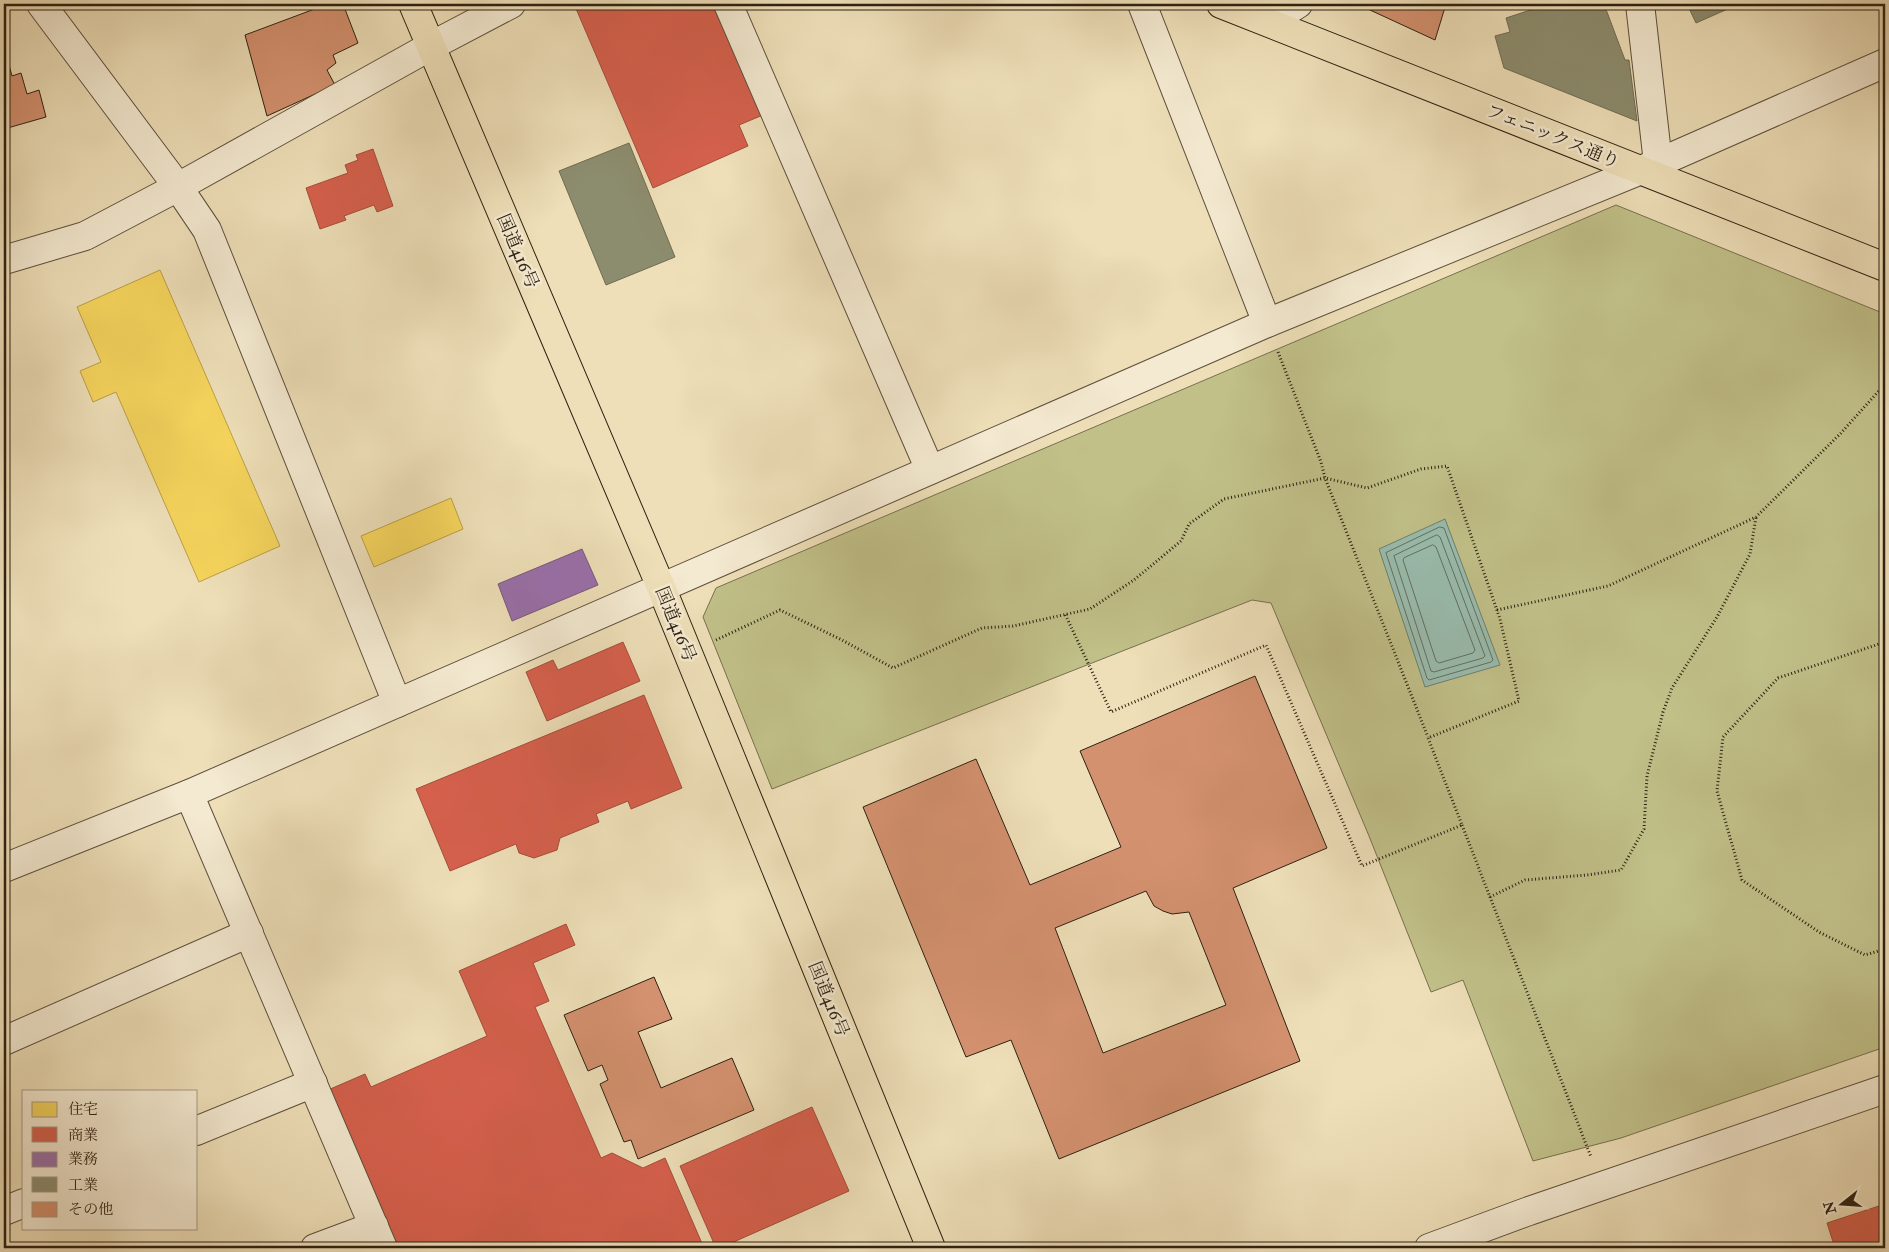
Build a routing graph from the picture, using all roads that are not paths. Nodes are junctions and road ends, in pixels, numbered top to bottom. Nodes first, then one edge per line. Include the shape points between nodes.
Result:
1 (41, 4) edge
2 (413, 4) edge
3 (511, 4) edge
4 (728, 4) edge
5 (1142, 4) edge
6 (1221, 4) edge
7 (1298, 4) edge
8 (1640, 4) edge
9 (1270, 22) junction
10 (431, 46) junction
11 (1885, 63) edge
12 (1648, 166) junction
13 (178, 187) junction
14 (4, 260) edge
15 (1885, 267) edge
16 (1267, 324) junction
17 (930, 470) junction
18 (661, 587) junction
19 (397, 703) junction
20 (189, 794) junction
21 (4, 868) edge
22 (249, 933) junction
23 (4, 1041) edge
24 (312, 1083) junction
25 (1885, 1089) edge
26 (198, 1130) edge
27 (22, 1204) edge
28 (4, 1211) edge
29 (379, 1237) edge
30 (315, 1248) edge
31 (931, 1248) edge
32 (1429, 1248) edge

1 - 13 street
2 - 10 main road, 国道416号
3 - 10 street
4 - 17 street
5 - 16 street
6 - 9 main road, フェニックス通り
7 - 9 street
8 - 12 street
9 - 12 main road, フェニックス通り
10 - 13 street
10 - 18 main road, 国道416号
11 - 12 street
12 - 15 main road, フェニックス通り
12 - 16 street
13 - 14 street via 85,236
13 - 19 street via 207,230
16 - 17 street
17 - 18 street
18 - 19 street
18 - 31 main road, 国道416号
19 - 20 street
20 - 21 street
20 - 22 street
22 - 23 street
22 - 24 street
24 - 26 street
24 - 29 street
25 - 32 street
27 - 28 street
29 - 30 street

